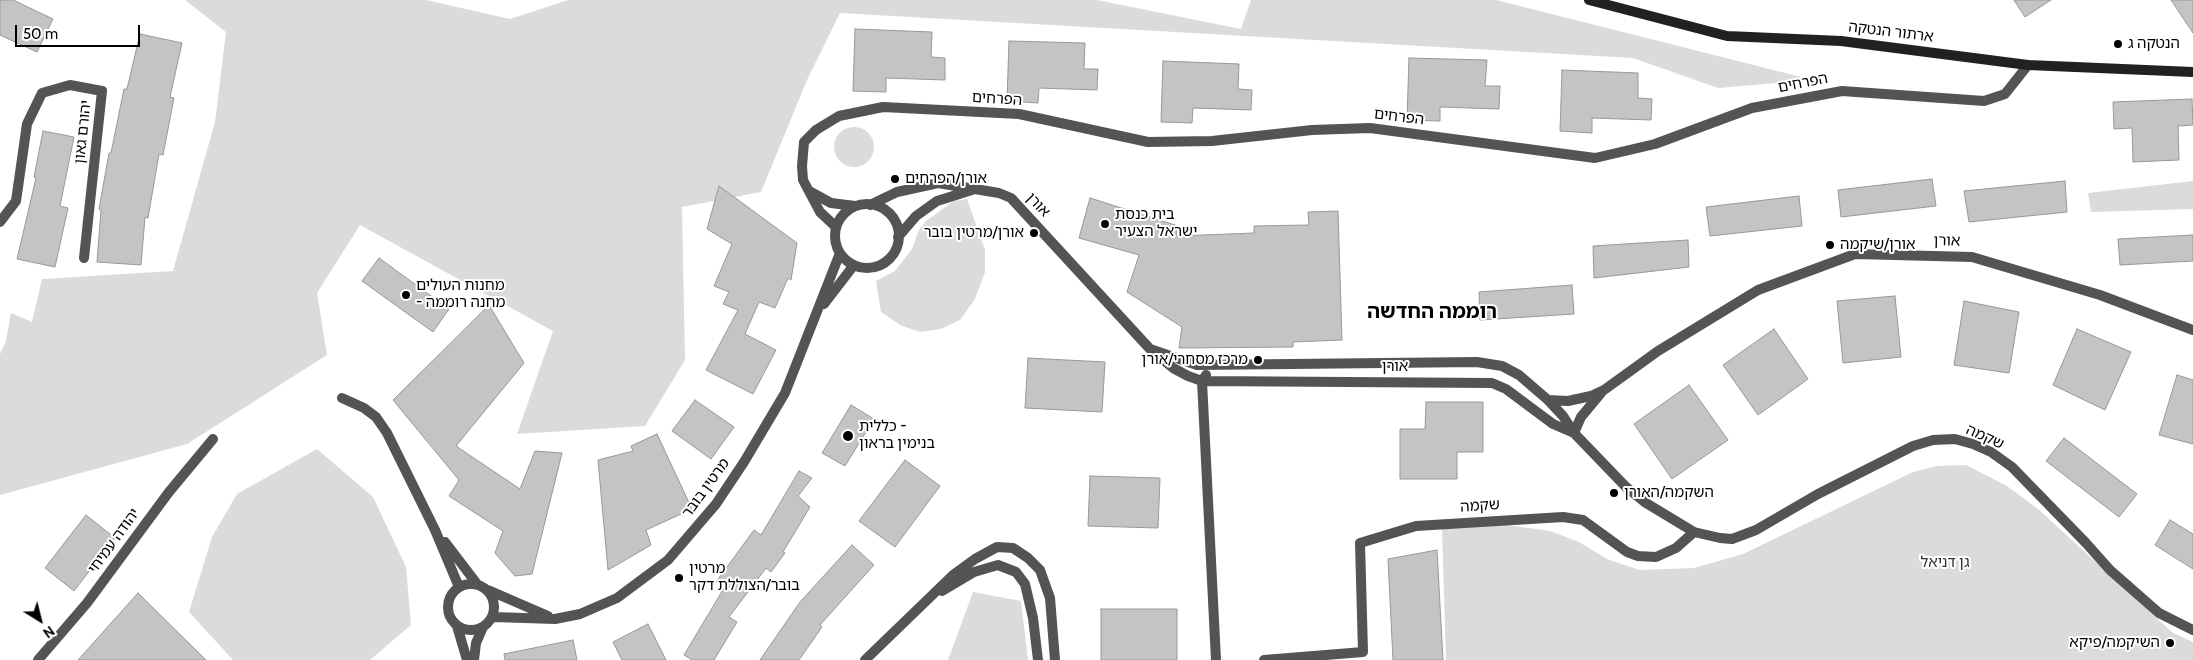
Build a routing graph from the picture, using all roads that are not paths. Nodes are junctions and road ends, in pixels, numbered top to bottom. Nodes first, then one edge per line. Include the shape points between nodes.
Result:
1 (1589, 0) edge
2 (2028, 65) junction
3 (2193, 72) edge
4 (976, 189) junction
5 (809, 191) junction
6 (870, 205) junction
7 (855, 206) junction
8 (0, 222) edge
9 (836, 228) junction
10 (898, 237) junction
11 (840, 253) junction
12 (84, 258) dead end
13 (854, 265) junction
14 (817, 313) junction
15 (2193, 330) edge
16 (1150, 349) junction
17 (1216, 366) junction
18 (1202, 380) junction
19 (1604, 390) junction
20 (342, 398) dead end
21 (1548, 400) junction
22 (1574, 433) junction
23 (213, 439) dead end
24 (435, 530) junction
25 (1694, 532) junction
26 (477, 584) junction
27 (459, 587) junction
28 (488, 590) junction
29 (922, 603) junction
30 (493, 616) junction
31 (556, 619) junction
32 (457, 626) junction
33 (483, 627) junction
34 (2193, 630) edge
35 (38, 660) edge
36 (467, 660) edge
37 (474, 660) edge
38 (865, 660) edge
39 (1038, 660) edge
40 (1055, 660) edge
41 (1216, 660) edge
42 (1264, 660) edge

1 - 2 street, ארתור הנטקה via 1727,36 1842,40
2 - 3 street, ארתור הנטקה
2 - 5 street, הפרחים via 2004,94 1984,101 1842,90 1752,108 1655,144 1595,158 1370,128 1312,130 1212,141 1148,142 1019,114 883,108 839,116 808,136 804,142 802,166 803,180
4 - 6 street, אורן via 938,182 897,192
4 - 10 street via 937,201 916,216
4 - 16 street, אורן via 1011,198
5 - 7 street via 831,203
5 - 9 street, הפרחים via 820,212
6 - 7 street
6 - 10 street via 886,210 893,218
7 - 9 street via 843,215
8 - 12 street, יהורם גאון via 16,202 27,124 42,93 70,85 102,91
9 - 11 street
10 - 13 street via 891,256 880,264
11 - 13 street
11 - 14 street, מרטין בובר
13 - 14 street, מרטין בובר
14 - 31 street, מרטין בובר via 785,393 744,462 698,527 668,560 616,598 580,614
15 - 19 street, אורן via 2100,295 1972,257 1855,254 1758,290 1658,351
16 - 17 street, אורן via 1197,366
16 - 18 street, אורן via 1174,368
17 - 18 street
17 - 21 street, אורן via 1477,362 1502,366 1519,375
18 - 22 street, אורן via 1492,383 1553,424
18 - 41 street
19 - 21 street, אורן via 1578,399
19 - 22 street, אורן via 1581,417
20 - 24 street via 376,417
21 - 22 street, אורן
22 - 25 street, שקמה via 1646,503
23 - 35 street, יהודה עמיחי via 169,492 87,603
24 - 26 street
24 - 27 street
25 - 34 street, שקמה via 1732,539 1744,535 1892,455 1933,440 1955,439 1991,452 2012,466 2110,570 2159,613
25 - 42 street, שקמה via 1676,548 1656,558 1627,552 1583,520 1563,517 1416,526 1360,543 1363,652
26 - 27 street
26 - 28 street
27 - 32 street via 451,595 448,608
28 - 30 street via 495,602
28 - 31 street
29 - 38 street
29 - 39 street via 974,572 998,565 1016,572 1025,584
29 - 40 street via 975,559 997,547 1013,548 1040,570 1046,582
30 - 31 street, מרטין בובר
30 - 33 street
32 - 33 street via 470,630
32 - 36 street
33 - 37 street via 476,643

